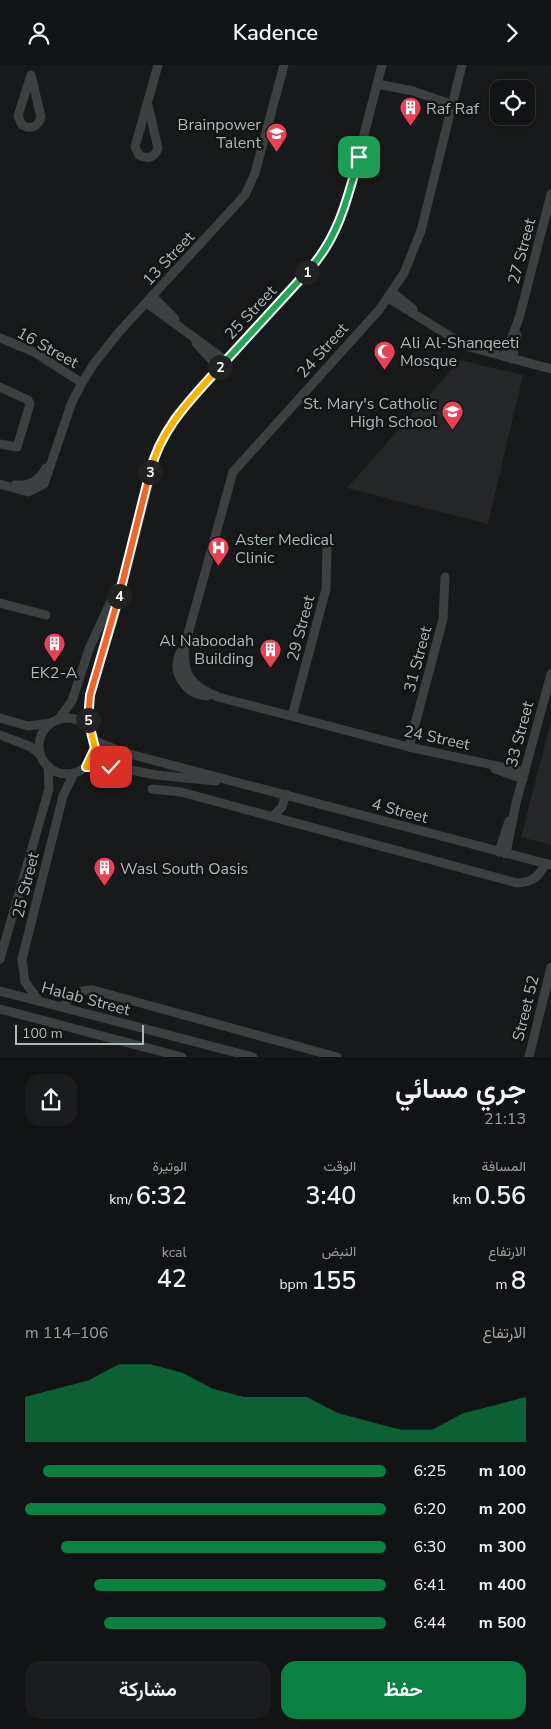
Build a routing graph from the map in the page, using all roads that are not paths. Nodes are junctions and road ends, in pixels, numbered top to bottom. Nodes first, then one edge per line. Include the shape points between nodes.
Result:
1 (34, 65) edge
2 (158, 65) edge
3 (284, 65) edge
4 (382, 65) edge
5 (462, 65) edge
6 (31, 75) junction
7 (378, 81) junction
8 (453, 102) junction
9 (148, 105) junction
10 (551, 194) edge
11 (390, 295) junction
12 (150, 300) junction
13 (0, 338) edge
14 (509, 358) junction
15 (222, 365) junction
16 (551, 369) edge
17 (82, 383) junction
18 (0, 387) edge
19 (0, 444) edge
20 (1, 484) edge
21 (327, 547) dead end
22 (124, 572) junction
23 (444, 577) dead end
24 (0, 603) edge
25 (46, 615) dead end
26 (551, 674) edge
27 (292, 716) junction
28 (0, 719) edge
29 (55, 721) junction
30 (90, 729) junction
31 (0, 735) edge
32 (95, 741) junction
33 (409, 747) junction
34 (40, 754) junction
35 (48, 766) junction
36 (86, 767) junction
37 (74, 773) junction
38 (524, 775) junction
39 (241, 783) junction
40 (152, 789) dead end
41 (289, 795) junction
42 (273, 816) junction
43 (291, 821) junction
44 (503, 853) junction
45 (548, 865) edge
46 (0, 959) edge
47 (551, 967) edge
48 (0, 991) edge
49 (548, 993) edge
50 (39, 1001) junction
51 (62, 1007) junction
52 (0, 1009) edge
53 (182, 1057) edge
54 (252, 1057) edge
55 (337, 1057) edge
56 (528, 1057) edge

1 - 6 street
2 - 9 street
3 - 12 street, 13 Street via 255,173 245,195
4 - 7 street, 25 Street
5 - 8 street, 24 Street
6 - 6 street via 18,116 22,125 31,128 41,117
7 - 8 street
7 - 15 street, 25 Street via 345,208 331,240 310,269
8 - 11 street, 24 Street via 421,231
9 - 9 street via 135,147 139,155 148,158 158,148
10 - 14 street, 27 Street
11 - 14 street via 466,346
11 - 27 street, 24 Street via 233,472 177,666 179,676 193,693
12 - 15 street
12 - 17 street, 13 Street via 115,338
13 - 17 street, 16 Street via 34,352
14 - 16 street
15 - 22 street, 25 Street via 176,417 158,447
17 - 20 street, 13 Street via 42,475 31,484
18 - 19 street via 30,404 16,447
21 - 27 street, 29 Street via 326,589
22 - 29 street, 25 Street via 89,649 72,701
22 - 30 street, 25 Street via 90,695
23 - 33 street, 31 Street via 443,619
24 - 25 street
26 - 38 street, 33 Street
27 - 33 street, 24 Street
28 - 29 street via 28,726
29 - 30 street via 72,718
29 - 34 street via 42,733
30 - 32 street
31 - 34 street
32 - 36 street via 94,755
32 - 39 street, 4 Street via 122,752
33 - 38 street, 24 Street
34 - 35 street
35 - 37 street via 60,773
35 - 46 street, 25 Street via 49,789
36 - 37 street
36 - 39 street, 4 Street via 111,767
37 - 50 street, 25 Street via 63,796 22,959 25,982
38 - 44 street, 33 Street
39 - 41 street, 4 Street
40 - 42 street via 182,792
41 - 42 street
41 - 43 street
41 - 44 street, 4 Street
42 - 43 street
43 - 45 street via 517,883 537,877
44 - 45 street, 4 Street
47 - 49 street, Street 52
48 - 50 street, Halab Street
49 - 56 street, Street 52
50 - 51 street, Halab Street
51 - 54 street, Halab Street
51 - 55 street via 79,991 93,990
52 - 53 street, Halab Street

